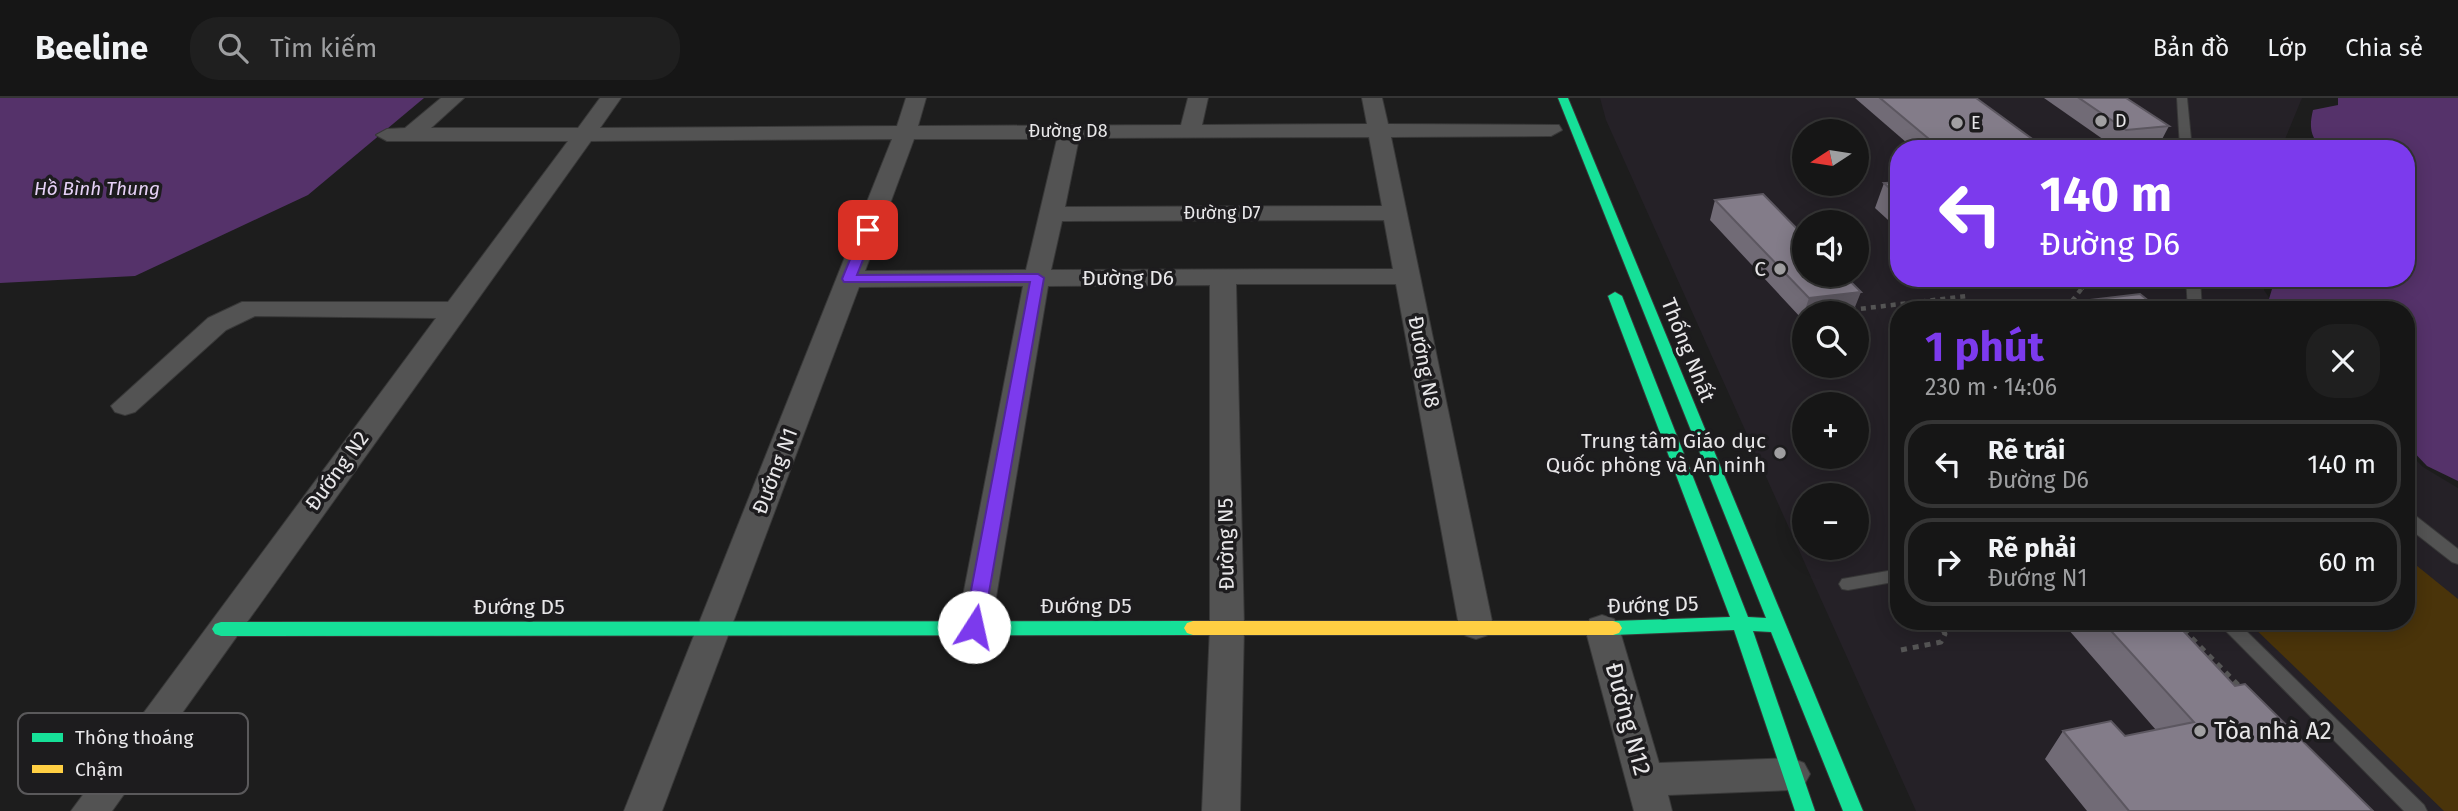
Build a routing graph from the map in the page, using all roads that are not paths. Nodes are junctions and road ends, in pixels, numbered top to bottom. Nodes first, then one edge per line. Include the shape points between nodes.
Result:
1 (454, 98) edge
2 (611, 98) edge
3 (916, 98) edge
4 (1198, 98) edge
5 (1372, 98) edge
6 (1563, 98) edge
7 (2182, 98) edge
8 (1543, 108) dead end
9 (1378, 130) junction
10 (1070, 131) junction
11 (1190, 131) junction
12 (906, 132) junction
13 (585, 133) junction
14 (387, 135) dead end
15 (410, 135) junction
16 (1554, 136) joint
17 (2185, 140) edge
18 (1394, 213) junction
19 (1050, 214) junction
20 (1406, 276) junction
21 (1223, 277) junction
22 (1038, 278) junction
23 (849, 279) junction
24 (1611, 285) dead end
25 (455, 310) junction
26 (125, 406) dead end
27 (2415, 524) edge
28 (2458, 558) edge
29 (1890, 577) edge
30 (1848, 584) dead end
31 (1741, 623) junction
32 (1476, 626) junction
33 (1777, 626) junction
34 (974, 627) junction
35 (1227, 627) junction
36 (714, 628) junction
37 (1602, 628) junction
38 (221, 629) junction
39 (2234, 630) edge
40 (161, 713) edge
41 (1791, 774) junction
42 (102, 794) edge
43 (1649, 795) edge
44 (90, 811) edge
45 (642, 811) edge
46 (1221, 811) edge
47 (1805, 811) edge
48 (1853, 811) edge
49 (2417, 811) edge

1 - 15 street
2 - 13 street, Đướng N2
3 - 12 street, Đướng N1
4 - 11 street
5 - 9 street, Đướng N8
6 - 33 main road, Thống Nhất
7 - 17 lane
8 - 16 main road
9 - 11 street, Đường D8
9 - 16 street, Đường D8
9 - 18 street, Đướng N8
10 - 11 street, Đường D8
10 - 12 street, Đường D8
10 - 19 street
12 - 13 street, Đường D8
12 - 23 street, Đướng N1
13 - 15 street, Đường D8
13 - 25 street, Đướng N2
14 - 15 street, Đường D8
18 - 19 street, Đường D7
18 - 20 street, Đướng N8
19 - 22 street
20 - 21 street, Đường D6
20 - 32 street, Đướng N8
21 - 22 street, Đường D6
21 - 35 street, Đường N5
22 - 23 street, Đường D6
22 - 34 street
23 - 36 street, Đướng N1
24 - 31 main road
25 - 26 street via 251,308 217,324
25 - 38 street, Đướng N2
27 - 28 lane
29 - 30 lane
31 - 33 main road, Đướng D5
31 - 37 main road, Đướng D5
31 - 41 main road
32 - 35 main road, Đướng D5
32 - 37 main road, Đướng D5
33 - 48 main road, Thống Nhất
34 - 35 main road, Đướng D5
34 - 36 main road, Đướng D5
35 - 46 street, Đường N5
36 - 38 main road, Đướng D5
36 - 45 street, Đướng N1
37 - 43 street, Đường N12
38 - 40 street, Đướng N2
39 - 49 lane
41 - 43 street
41 - 47 main road
42 - 44 street, Đướng N2

